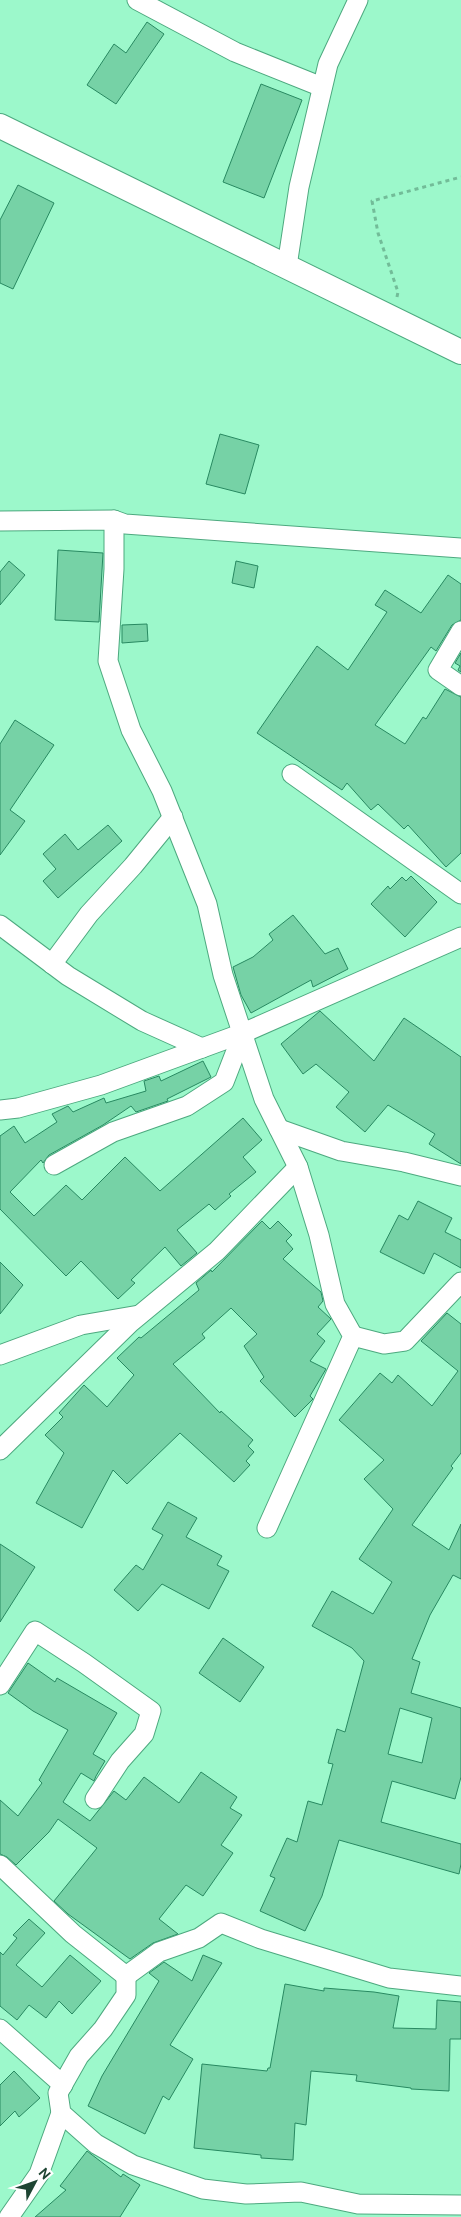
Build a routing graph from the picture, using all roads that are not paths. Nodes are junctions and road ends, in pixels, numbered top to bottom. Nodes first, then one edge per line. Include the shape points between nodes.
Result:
1 (137, 0) edge
2 (358, 0) edge
3 (322, 87) junction
4 (0, 126) edge
5 (287, 266) junction
6 (461, 352) edge
7 (0, 520) edge
8 (114, 520) junction
9 (461, 548) edge
10 (461, 631) edge
11 (461, 686) edge
12 (292, 774) dead end
13 (174, 817) junction
14 (461, 894) edge
15 (0, 925) edge
16 (461, 937) edge
17 (52, 964) junction
18 (243, 1033) junction
19 (202, 1048) junction
20 (0, 1110) edge
21 (279, 1130) junction
22 (54, 1165) dead end
23 (298, 1167) junction
24 (461, 1176) edge
25 (461, 1282) edge
26 (139, 1315) junction
27 (353, 1336) junction
28 (0, 1356) edge
29 (0, 1450) edge
30 (267, 1528) dead end
31 (0, 1685) edge
32 (95, 1799) dead end
33 (0, 1865) edge
34 (126, 1976) junction
35 (461, 1986) edge
36 (0, 2029) edge
37 (63, 2085) junction
38 (61, 2113) junction
39 (461, 2205) edge
40 (9, 2217) edge

1 - 3 street via 235,52
2 - 3 street via 328,64
3 - 5 street via 299,188
4 - 5 street
5 - 6 street
7 - 8 street
8 - 9 street via 124,524
8 - 13 street via 108,661 131,730
10 - 11 street via 438,670
12 - 14 street
13 - 17 street via 89,914
13 - 18 street via 207,904 223,975
15 - 17 street
16 - 18 street
17 - 19 street via 142,1021
18 - 19 street
18 - 21 street via 264,1099
18 - 22 street via 224,1082 187,1106 112,1132
19 - 20 street via 101,1085
21 - 23 street
21 - 24 street via 341,1151
23 - 26 street via 217,1250
23 - 27 street via 334,1304
25 - 27 street via 404,1341 384,1344
26 - 28 street via 81,1325
26 - 29 street
27 - 30 street
31 - 32 street via 35,1631 151,1711 144,1734
33 - 34 street via 73,1934
34 - 35 street via 159,1952 199,1938 221,1924 389,1978
34 - 37 street via 126,1995 104,2029 80,2056
36 - 37 street
37 - 38 street via 58,2093
38 - 39 street via 96,2144 132,2164 203,2189 246,2194 301,2192 358,2204
38 - 40 street via 38,2174

